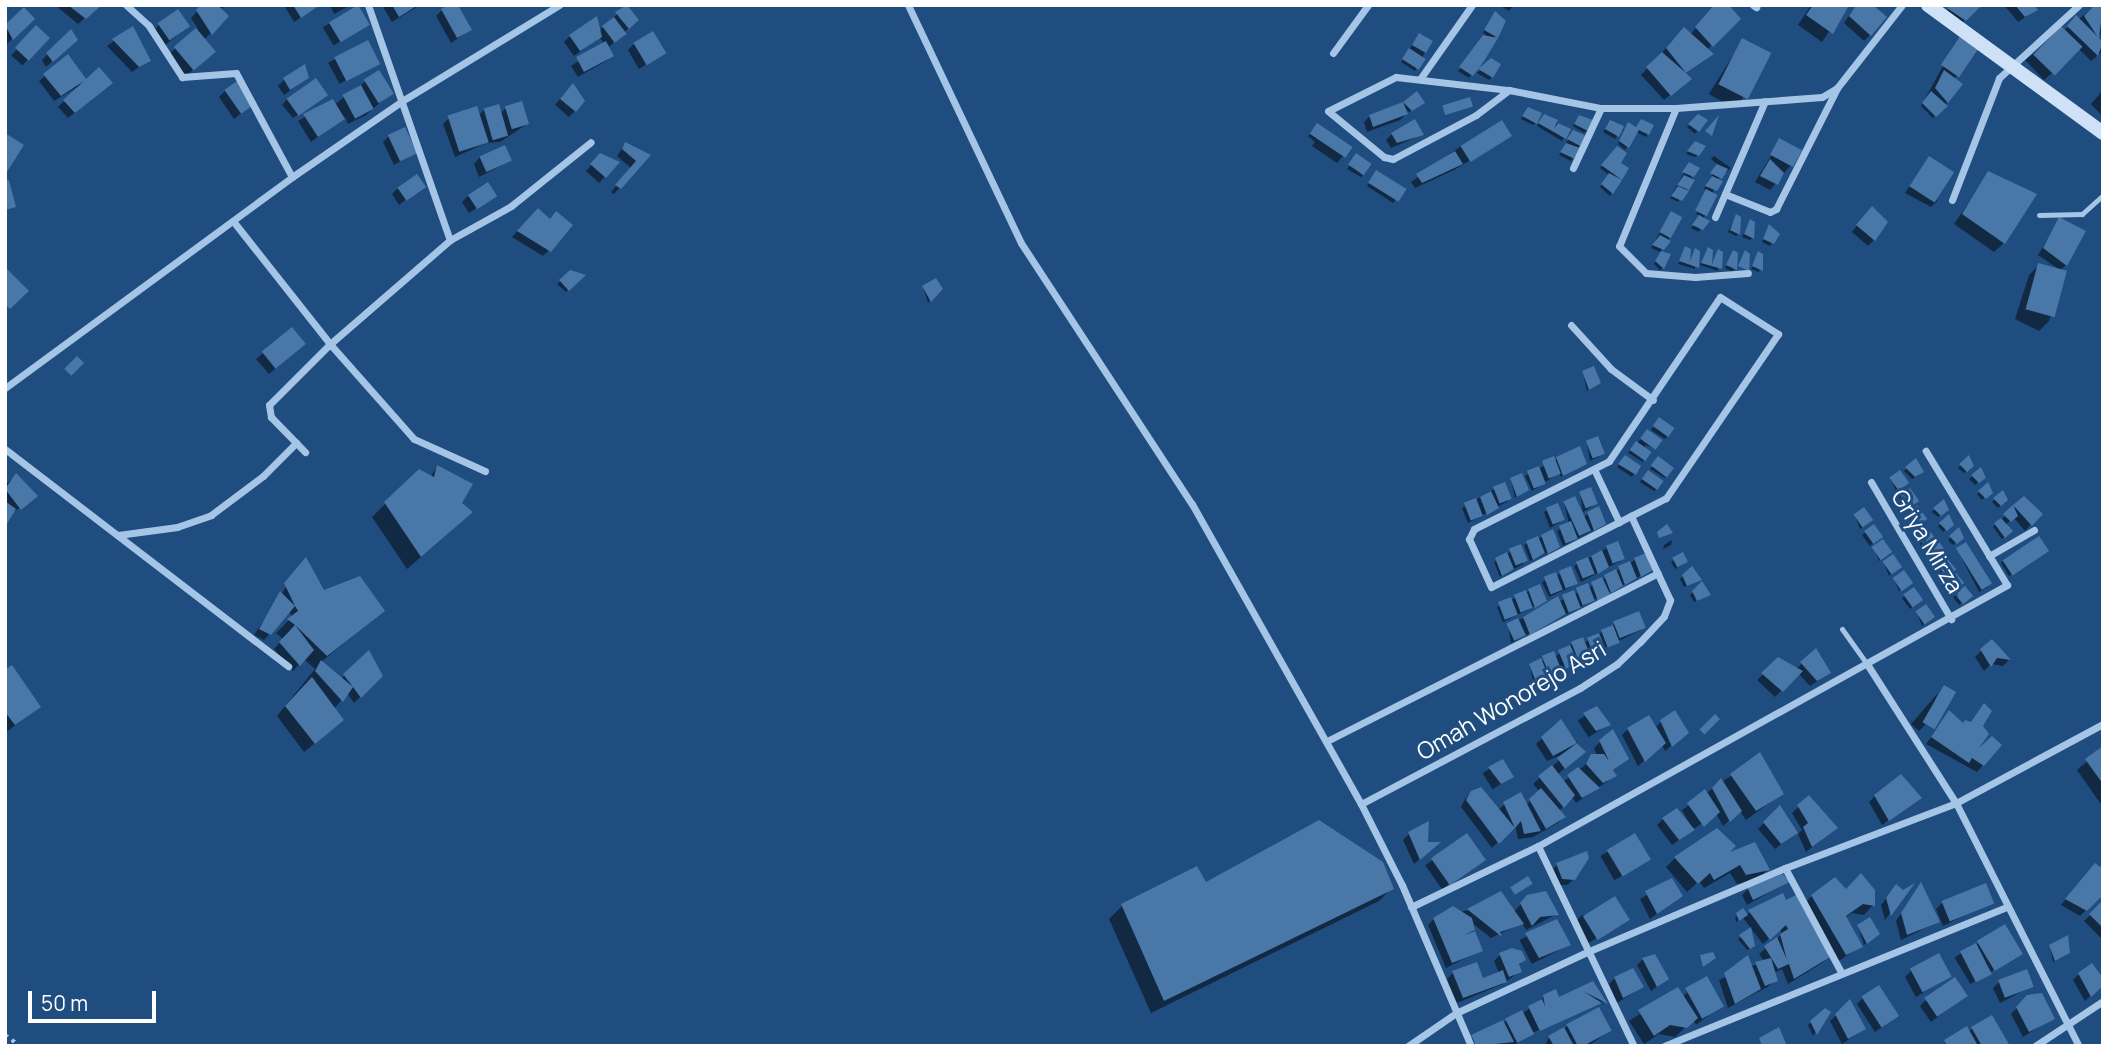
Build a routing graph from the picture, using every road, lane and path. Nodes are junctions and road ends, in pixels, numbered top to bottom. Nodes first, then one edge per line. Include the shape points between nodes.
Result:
1 (126, 5) edge
2 (368, 5) edge
3 (559, 5) edge
4 (908, 5) edge
5 (1368, 5) edge
6 (1472, 5) edge
7 (1902, 5) edge
8 (1928, 5) edge
9 (2079, 5) edge
10 (1333, 53) dead end
11 (2011, 64) junction
12 (1420, 79) junction
13 (1837, 88) junction
14 (1509, 90) junction
15 (402, 101) junction
16 (1765, 101) junction
17 (1601, 108) junction
18 (1676, 108) junction
19 (2103, 133) edge
20 (591, 142) dead end
21 (1573, 168) dead end
22 (292, 177) junction
23 (1725, 194) junction
24 (2103, 195) edge
25 (1952, 200) dead end
26 (2039, 215) dead end
27 (1715, 218) dead end
28 (233, 221) junction
29 (450, 240) junction
30 (1748, 273) dead end
31 (1571, 325) dead end
32 (330, 344) junction
33 (5, 388) edge
34 (1653, 400) junction
35 (296, 443) junction
36 (5, 449) edge
37 (1926, 451) dead end
38 (305, 452) dead end
39 (1594, 469) junction
40 (485, 471) dead end
41 (1871, 482) dead end
42 (1630, 516) junction
43 (1619, 522) junction
44 (2034, 530) dead end
45 (117, 535) junction
46 (1989, 556) junction
47 (1658, 573) junction
48 (1951, 619) junction
49 (1842, 629) dead end
50 (1867, 664) junction
51 (288, 666) dead end
52 (2103, 724) edge
53 (1327, 741) junction
54 (1956, 803) junction
55 (1361, 804) junction
56 (1538, 846) junction
57 (1786, 868) junction
58 (1411, 907) junction
59 (2006, 907) junction
60 (1587, 952) junction
61 (1841, 972) junction
62 (2103, 1001) edge
63 (1456, 1013) junction
64 (2069, 1023) junction
65 (5, 1035) edge
66 (20, 1046) edge
67 (1408, 1046) edge
68 (1471, 1046) edge
69 (1634, 1046) edge
70 (1664, 1046) edge
71 (2035, 1046) edge
72 (2080, 1046) edge

1 - 22 street via 149,26 182,77 236,73
2 - 15 street
3 - 15 street
4 - 53 street via 1021,243 1192,504
5 - 10 street
6 - 12 street
7 - 13 street
8 - 11 street
9 - 11 street
11 - 19 street
11 - 25 street via 1990,96
12 - 14 street
12 - 14 street via 1396,77 1328,111 1384,157 1393,159 1476,115
13 - 16 street via 1822,97
13 - 23 street via 1773,212
14 - 17 street
15 - 22 street
15 - 29 street
16 - 18 street
16 - 23 street
17 - 18 street
17 - 21 street
18 - 30 street via 1619,246 1646,273 1695,277
20 - 29 street via 511,206
22 - 28 street
23 - 27 street
24 - 26 lane via 2082,214
28 - 32 street
28 - 33 street
29 - 32 street
31 - 34 street via 1611,369
32 - 35 street via 269,405 271,417
32 - 40 street via 414,439
34 - 39 street via 1618,451
34 - 42 street via 1720,297 1778,334 1665,498
35 - 38 street
35 - 45 street via 263,476 211,515 177,527
36 - 45 street
37 - 46 street, Griya Mirza
39 - 43 street
39 - 43 street via 1474,529 1469,539 1491,587
41 - 48 street, Griya Mirza
42 - 43 street
42 - 47 street, Omah Wonorejo Asri
44 - 46 street, Griya Mirza
45 - 51 street
46 - 48 street, Griya Mirza via 2007,585
47 - 53 street, Omah Wonorejo Asri
47 - 55 street, Omah Wonorejo Asri via 1670,608 1617,664
48 - 50 street
49 - 50 lane
50 - 54 street
50 - 56 street
52 - 54 street
53 - 55 street
54 - 57 street
54 - 59 street
55 - 58 street
56 - 58 street
56 - 60 street
57 - 60 street
57 - 61 street
58 - 63 street
59 - 61 street
59 - 64 street
60 - 63 street
60 - 69 street
61 - 70 street
62 - 64 street
63 - 67 street
63 - 68 street
64 - 71 street
64 - 72 street
65 - 66 path

